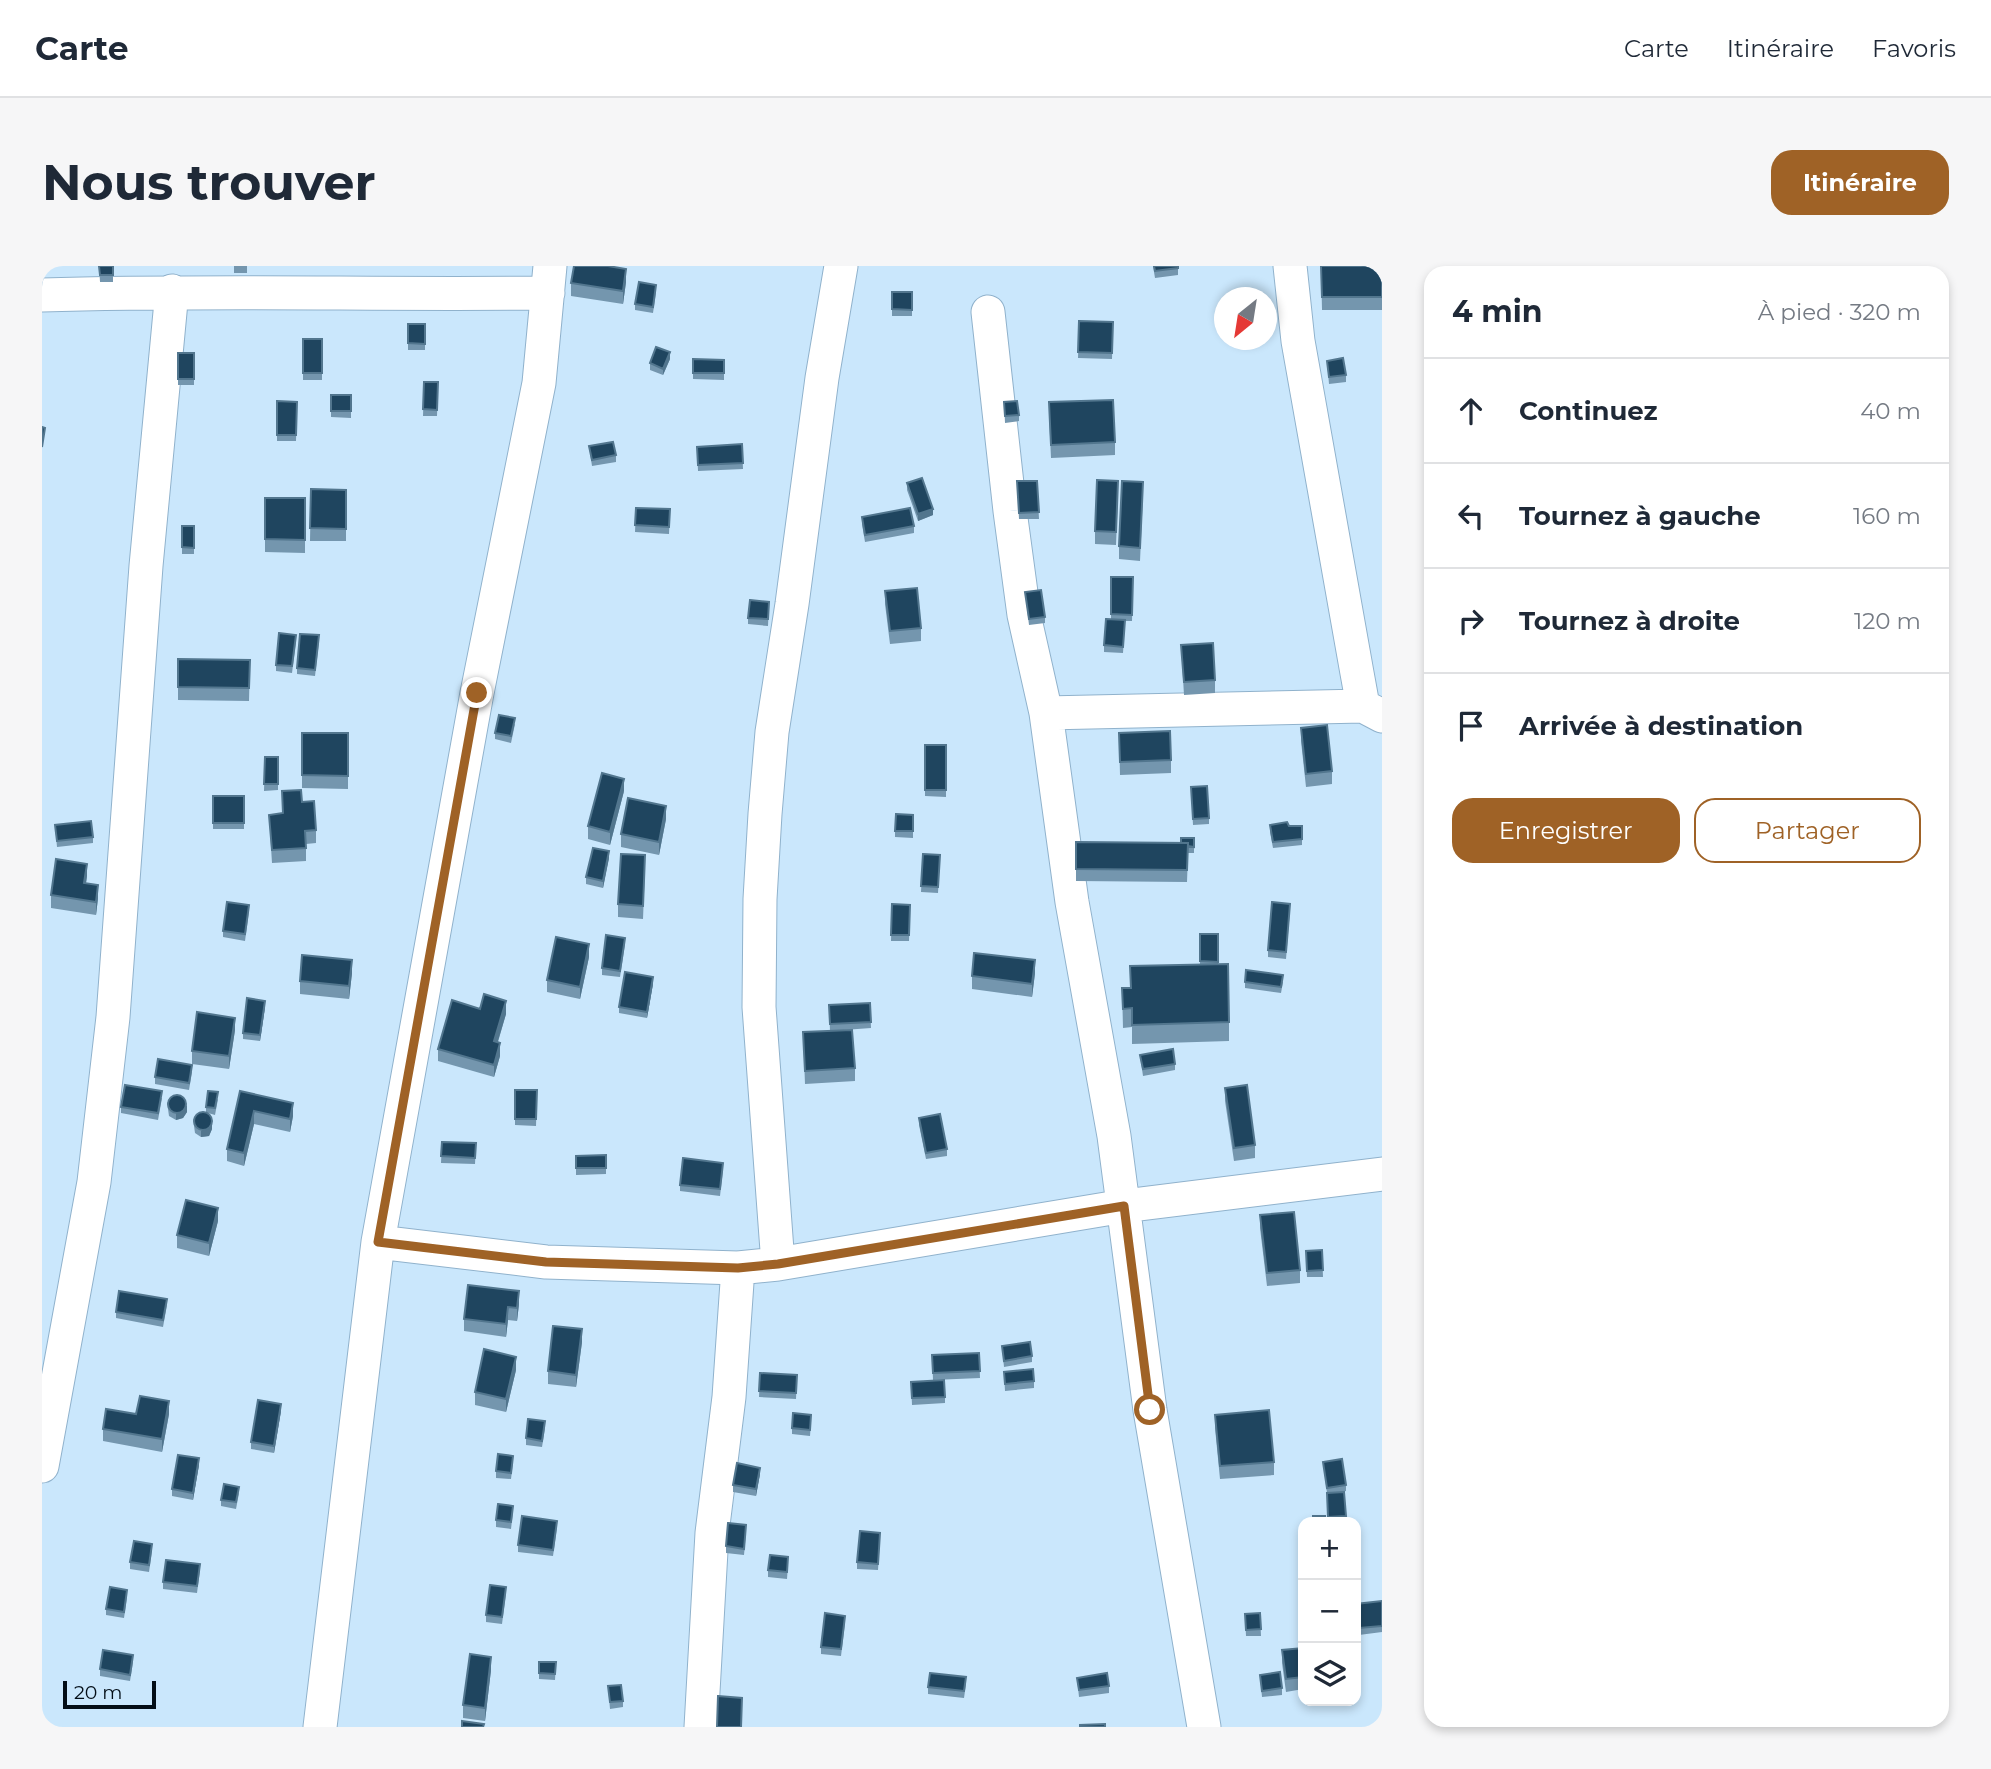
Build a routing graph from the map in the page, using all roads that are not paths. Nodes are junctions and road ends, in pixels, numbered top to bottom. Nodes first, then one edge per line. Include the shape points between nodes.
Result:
1 (841, 266) edge
2 (1290, 266) edge
3 (549, 279) edge
4 (172, 291) junction
5 (42, 295) edge
6 (988, 312) dead end
7 (1373, 711) edge
8 (1046, 713) junction
9 (1382, 1174) edge
10 (1124, 1206) junction
11 (378, 1242) junction
12 (778, 1264) junction
13 (738, 1268) junction
14 (42, 1466) edge
15 (320, 1727) edge
16 (701, 1727) edge
17 (1204, 1727) edge

1 - 12 street via 772,732 765,814 759,1007
2 - 7 street via 1298,341
3 - 4 street via 408,294
3 - 11 street via 539,383 477,693
4 - 5 street
4 - 14 street via 146,566 113,1017 94,1182
6 - 8 street via 1024,615
7 - 8 street
8 - 10 street via 1072,902
9 - 10 street
10 - 12 street
10 - 17 street via 1150,1410
11 - 13 street via 546,1262
11 - 15 street
12 - 13 street
13 - 16 street via 729,1397 712,1534

